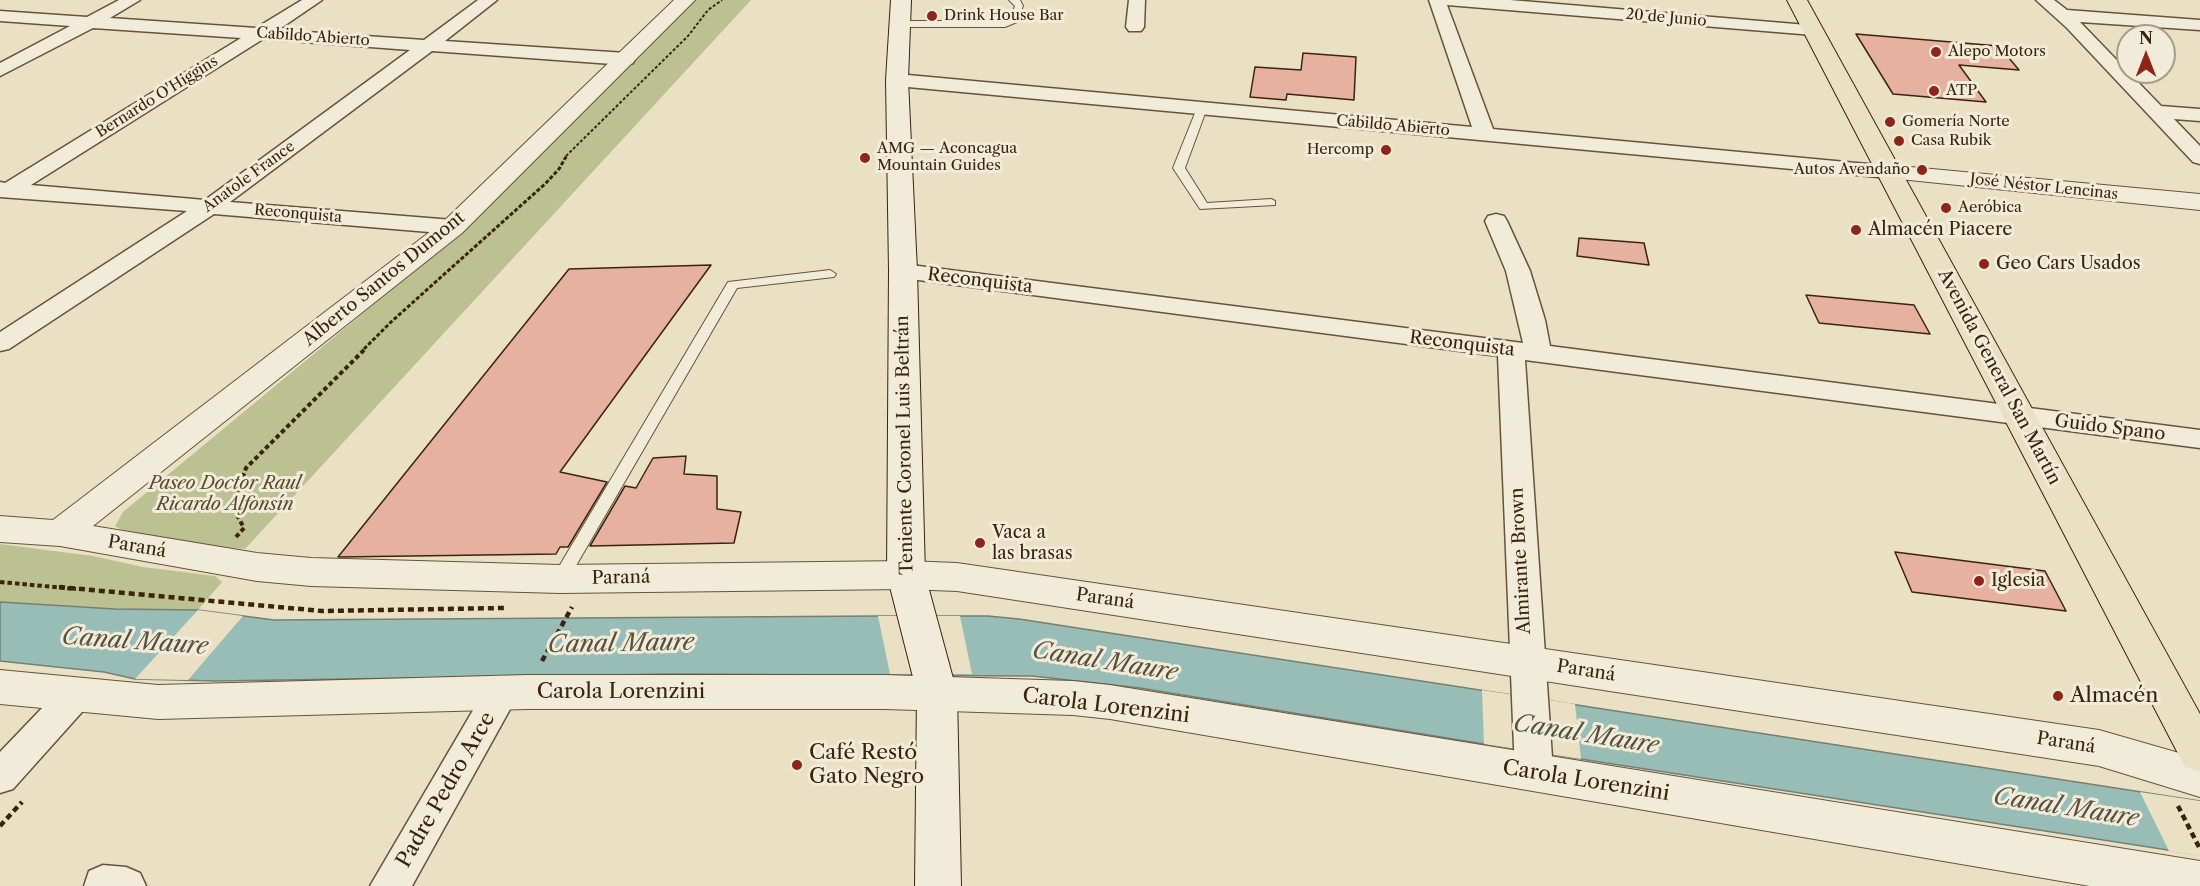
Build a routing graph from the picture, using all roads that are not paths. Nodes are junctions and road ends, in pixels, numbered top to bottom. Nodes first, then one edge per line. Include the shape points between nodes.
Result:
1 (132, 0) edge
2 (314, 0) edge
3 (489, 0) edge
4 (685, 0) edge
5 (1013, 0) edge
6 (1137, 0) edge
7 (1437, 0) edge
8 (1448, 0) edge
9 (1797, 0) edge
10 (2044, 0) edge
11 (901, 12) edge
12 (2061, 15) junction
13 (0, 16) edge
14 (90, 22) junction
15 (2200, 25) edge
16 (1135, 27) dead end
17 (1813, 30) junction
18 (260, 34) junction
19 (430, 45) junction
20 (626, 58) junction
21 (0, 70) edge
22 (897, 80) junction
23 (1202, 108) junction
24 (2155, 111) junction
25 (2200, 115) edge
26 (1485, 135) junction
27 (2200, 158) edge
28 (1889, 172) junction
29 (2, 191) edge
30 (2200, 202) edge
31 (1271, 204) dead end
32 (209, 207) junction
33 (1496, 221) dead end
34 (453, 227) junction
35 (903, 271) junction
36 (830, 274) dead end
37 (0, 343) edge
38 (1524, 352) junction
39 (2021, 416) junction
40 (2200, 440) edge
41 (0, 529) edge
42 (60, 533) junction
43 (906, 575) junction
44 (560, 593) junction
45 (1528, 679) junction
46 (934, 684) junction
47 (0, 687) edge
48 (78, 693) junction
49 (501, 693) junction
50 (2200, 754) edge
51 (1533, 762) junction
52 (0, 777) edge
53 (2187, 787) edge
54 (2200, 883) edge
55 (390, 886) edge
56 (938, 886) edge

1 - 14 street
2 - 18 street, Bernardo O'Higgins
3 - 19 street, Anatole France
4 - 20 street, Alberto Santos Dumont
5 - 11 lane via 1019,6 1017,13 1014,20 1005,24
6 - 16 street
7 - 26 street
8 - 17 street, 20 de Junio
9 - 17 main road, Avenida General San Martín
10 - 12 street
11 - 22 street, Teniente Coronel Luis Beltrán
12 - 15 street
12 - 24 street
13 - 14 street, Cabildo Abierto
14 - 18 street, Cabildo Abierto
14 - 21 street
17 - 28 main road, Avenida General San Martín
18 - 19 street, Cabildo Abierto
18 - 29 street, Bernardo O'Higgins
19 - 20 street, Cabildo Abierto
19 - 32 street, Anatole France
20 - 34 street, Alberto Santos Dumont
22 - 23 street, Cabildo Abierto
22 - 35 street, Teniente Coronel Luis Beltrán
23 - 26 street, Cabildo Abierto
23 - 31 lane via 1179,168 1204,207
24 - 25 street
24 - 27 street
26 - 28 street, Cabildo Abierto
28 - 30 street, José Néstor Lencinas
28 - 39 main road, Avenida General San Martín
29 - 32 street, Reconquista
32 - 34 street, Reconquista
32 - 37 street, Anatole France
33 - 38 street, Almirante Brown via 1520,279
34 - 42 street, Alberto Santos Dumont
35 - 38 street, Reconquista
35 - 43 street, Teniente Coronel Luis Beltrán
36 - 44 lane via 733,285
38 - 39 street, Reconquista
38 - 45 street, Almirante Brown
39 - 40 street, Guido Spano
39 - 50 main road, Avenida General San Martín
41 - 42 street, Paraná
42 - 44 street, Paraná via 311,572
43 - 44 street, Paraná
43 - 45 street, Paraná via 969,579
43 - 46 street, Teniente Coronel Luis Beltrán
45 - 51 street, Almirante Brown
45 - 53 street, Paraná via 2099,748
46 - 49 street, Carola Lorenzini
46 - 51 street, Carola Lorenzini via 1110,702
46 - 56 street, Teniente Coronel Luis Beltrán
47 - 48 street, Carola Lorenzini
48 - 49 street, Carola Lorenzini via 158,702
48 - 52 street
49 - 55 street, Padre Pedro Arce
51 - 54 street, Carola Lorenzini

